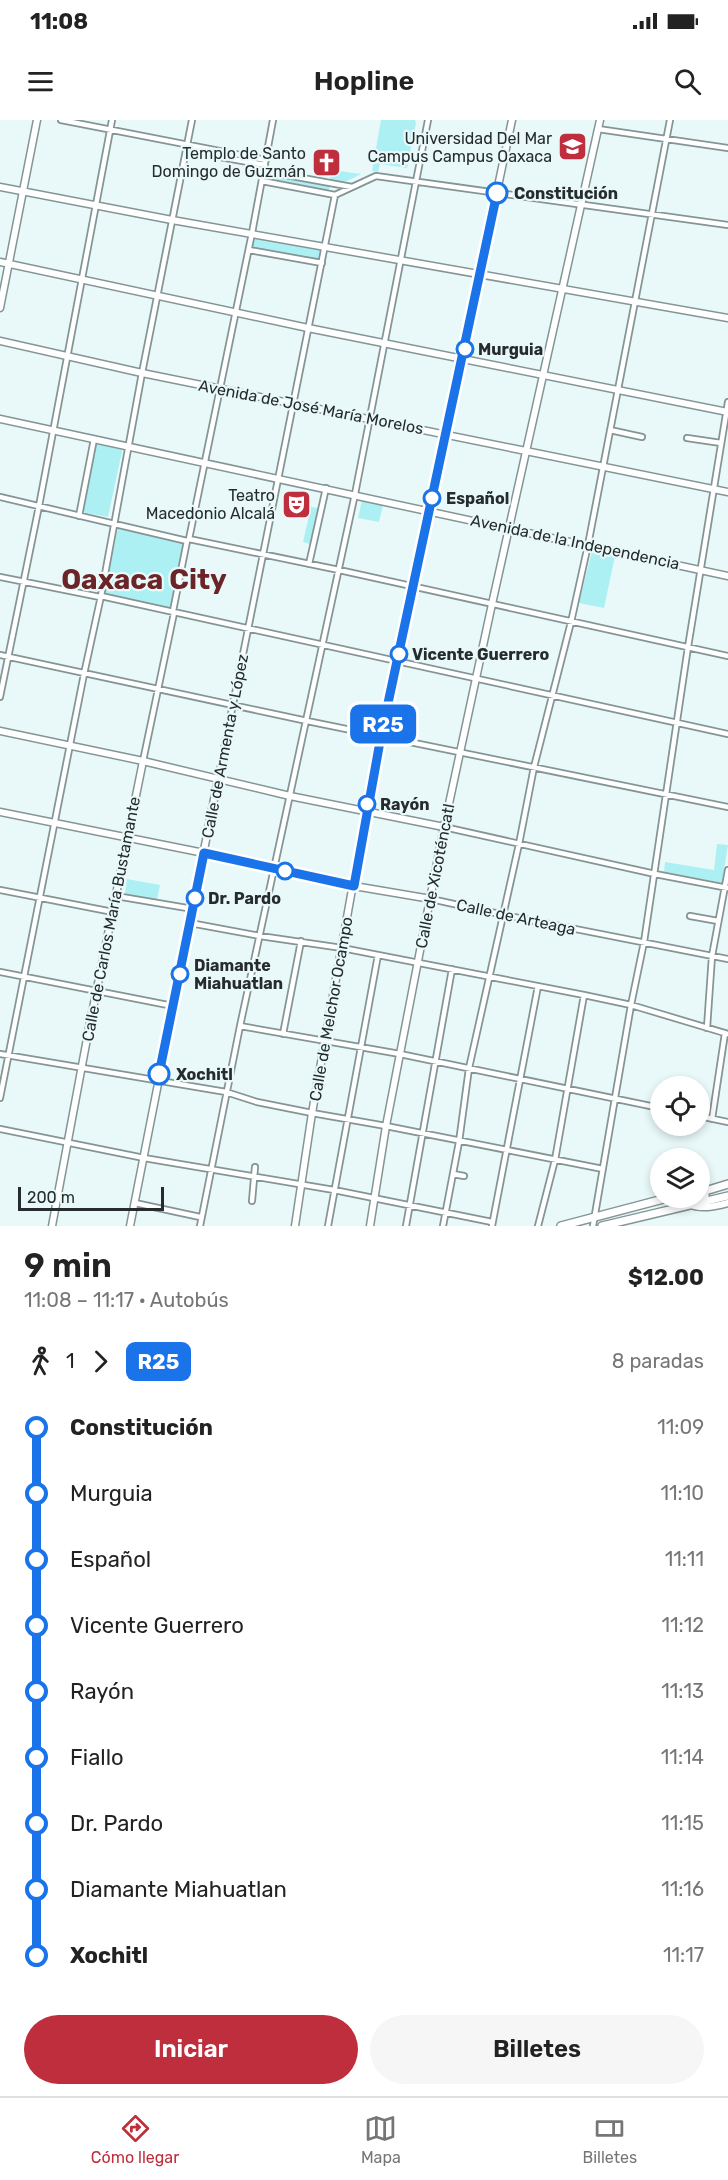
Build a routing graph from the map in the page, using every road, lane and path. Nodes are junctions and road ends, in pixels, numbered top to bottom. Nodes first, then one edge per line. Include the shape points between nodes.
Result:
1 (37, 120) edge
2 (61, 120) edge
3 (111, 120) edge
4 (192, 120) edge
5 (273, 120) edge
6 (428, 120) edge
7 (512, 120) edge
8 (600, 120) edge
9 (670, 120) edge
10 (110, 129) junction
11 (598, 129) junction
12 (666, 139) junction
13 (187, 145) junction
14 (728, 148) edge
15 (186, 151) junction
16 (218, 154) junction
17 (265, 166) junction
18 (262, 181) junction
19 (417, 181) junction
20 (0, 187) edge
21 (352, 187) junction
22 (23, 191) junction
23 (497, 193) junction
24 (335, 195) junction
25 (96, 205) junction
26 (581, 205) junction
27 (652, 214) junction
28 (172, 220) junction
29 (728, 225) edge
30 (252, 233) junction
31 (325, 247) junction
32 (249, 250) junction
33 (402, 261) junction
34 (0, 262) edge
35 (322, 263) junction
36 (8, 264) junction
37 (479, 275) junction
38 (82, 280) junction
39 (562, 290) junction
40 (157, 296) junction
41 (636, 303) junction
42 (0, 308) edge
43 (235, 313) junction
44 (728, 318) edge
45 (308, 328) junction
46 (0, 341) edge
47 (384, 342) junction
48 (67, 356) junction
49 (463, 359) junction
50 (142, 373) junction
51 (544, 375) junction
52 (219, 388) junction
53 (618, 390) junction
54 (728, 402) edge
55 (294, 404) junction
56 (727, 412) edge
57 (0, 419) edge
58 (369, 419) junction
59 (610, 430) junction
60 (52, 431) junction
61 (447, 435) junction
62 (642, 437) dead end
63 (687, 438) dead end
64 (94, 439) junction
65 (721, 443) junction
66 (130, 447) junction
67 (526, 452) junction
68 (203, 463) junction
69 (603, 468) junction
70 (278, 478) junction
71 (326, 488) junction
72 (713, 489) junction
73 (728, 492) edge
74 (355, 495) junction
75 (0, 497) edge
76 (39, 506) junction
77 (429, 511) junction
78 (79, 516) junction
79 (115, 524) junction
80 (509, 528) junction
81 (188, 540) junction
82 (588, 545) junction
83 (263, 554) junction
84 (309, 564) junction
85 (701, 569) junction
86 (339, 570) junction
87 (728, 576) edge
88 (0, 577) edge
89 (22, 582) junction
90 (414, 587) junction
91 (101, 597) junction
92 (492, 604) junction
93 (173, 612) junction
94 (571, 622) junction
95 (248, 630) junction
96 (323, 645) junction
97 (688, 647) junction
98 (0, 655) edge
99 (8, 656) junction
100 (728, 656) edge
101 (397, 662) junction
102 (84, 674) junction
103 (477, 679) junction
104 (159, 688) junction
105 (552, 695) junction
106 (0, 697) edge
107 (232, 704) junction
108 (307, 721) junction
109 (677, 723) junction
110 (0, 731) edge
111 (728, 734) edge
112 (381, 736) junction
113 (70, 747) junction
114 (460, 752) junction
115 (143, 761) junction
116 (534, 767) junction
117 (218, 779) junction
118 (666, 794) junction
119 (290, 796) junction
120 (728, 807) edge
121 (366, 811) junction
122 (0, 812) edge
123 (55, 823) junction
124 (444, 827) junction
125 (128, 837) junction
126 (519, 844) junction
127 (204, 853) junction
128 (274, 869) junction
129 (728, 870) edge
130 (655, 874) junction
131 (354, 886) junction
132 (726, 888) edge
133 (0, 890) edge
134 (116, 896) junction
135 (40, 899) junction
136 (431, 899) junction
137 (193, 909) junction
138 (113, 912) junction
139 (504, 915) junction
140 (690, 916) dead end
141 (718, 921) junction
142 (190, 923) junction
143 (260, 936) junction
144 (301, 941) junction
145 (644, 942) junction
146 (342, 948) junction
147 (378, 955) junction
148 (712, 956) junction
149 (728, 958) edge
150 (417, 962) junction
151 (452, 969) junction
152 (0, 972) edge
153 (489, 976) junction
154 (24, 977) junction
155 (538, 986) junction
156 (97, 992) junction
157 (584, 995) junction
158 (631, 1005) junction
159 (173, 1006) junction
160 (240, 1026) junction
161 (707, 1028) junction
162 (726, 1033) edge
163 (283, 1034) junction
164 (324, 1042) junction
165 (361, 1048) junction
166 (0, 1054) edge
167 (400, 1054) junction
168 (8, 1056) junction
169 (435, 1061) junction
170 (82, 1068) junction
171 (469, 1068) junction
172 (520, 1079) junction
173 (157, 1082) junction
174 (567, 1089) junction
175 (226, 1092) junction
176 (0, 1098) edge
177 (615, 1098) junction
178 (650, 1106) edge
179 (312, 1113) junction
180 (712, 1119) joint
181 (347, 1120) junction
182 (728, 1122) edge
183 (386, 1126) junction
184 (0, 1129) edge
185 (424, 1135) junction
186 (68, 1142) junction
187 (459, 1142) junction
188 (508, 1151) junction
189 (144, 1158) junction
190 (555, 1161) junction
191 (255, 1167) dead end
192 (603, 1169) junction
193 (210, 1170) junction
194 (453, 1174) junction
195 (464, 1176) dead end
196 (254, 1178) junction
197 (728, 1183) edge
198 (302, 1184) junction
199 (710, 1187) edge
200 (710, 1189) edge
201 (334, 1190) junction
202 (728, 1196) edge
203 (375, 1198) junction
204 (252, 1201) dead end
205 (710, 1201) edge
206 (135, 1203) junction
207 (650, 1203) edge
208 (728, 1203) edge
209 (410, 1206) junction
210 (710, 1206) edge
211 (673, 1208) edge
212 (445, 1212) junction
213 (200, 1217) junction
214 (597, 1217) junction
215 (492, 1224) edge
216 (52, 1226) edge
217 (129, 1226) edge
218 (200, 1226) edge
219 (295, 1226) edge
220 (328, 1226) edge
221 (370, 1226) edge
222 (406, 1226) edge
223 (443, 1226) edge
224 (538, 1226) edge
225 (561, 1226) edge
226 (593, 1226) edge
227 (602, 1226) edge

1 - 22 street
2 - 10 street
3 - 10 street
4 - 13 street
5 - 17 street, Calle de Carlos María Bustamante
6 - 19 street
7 - 23 street, Calle de Melchor Ocampo
8 - 11 street, Calle de Xicoténcatl
9 - 12 street
10 - 13 street
10 - 25 street
11 - 12 street
11 - 26 street, Calle de Xicoténcatl
12 - 14 street
12 - 27 street
13 - 15 street
13 - 16 street
15 - 16 street
15 - 28 street
16 - 17 street
17 - 18 street, Calle de Carlos María Bustamante
17 - 21 street
18 - 24 street
18 - 30 street, Calle de Carlos María Bustamante
19 - 21 street via 376,176
19 - 23 street
19 - 33 street
20 - 22 street
21 - 24 street
22 - 25 street
22 - 36 street
23 - 26 street
23 - 37 street, Calle de Melchor Ocampo
24 - 31 street, Calle de Armenta y López
25 - 28 street
25 - 38 street
26 - 27 street
26 - 39 street, Calle de Xicoténcatl
27 - 29 street
27 - 41 street
28 - 30 street
28 - 40 street
30 - 31 street
30 - 32 street, Calle de Carlos María Bustamante
31 - 33 street
31 - 35 street, Calle de Armenta y López
32 - 35 street
32 - 43 street, Calle de Carlos María Bustamante
33 - 37 street
33 - 47 street
34 - 36 street
35 - 45 street, Calle de Armenta y López
36 - 38 street
36 - 42 street
37 - 39 street
37 - 49 street, Calle de Melchor Ocampo
38 - 40 street
38 - 48 street
39 - 41 street
39 - 51 street, Calle de Xicoténcatl
40 - 43 street
40 - 50 street
41 - 44 street
41 - 53 street
43 - 45 street
43 - 52 street, Calle de Carlos María Bustamante
45 - 47 street
45 - 55 street, Calle de Armenta y López
46 - 48 street, Avenida de José María Morelos
47 - 49 street
47 - 58 street
48 - 50 street, Avenida de José María Morelos
48 - 60 street
49 - 51 street
49 - 61 street, Calle de Melchor Ocampo
50 - 52 street, Avenida de José María Morelos
50 - 66 street
51 - 53 street
51 - 67 street, Calle de Xicoténcatl
52 - 55 street, Avenida de José María Morelos
52 - 68 street, Calle de Carlos María Bustamante
53 - 56 street
53 - 59 street
54 - 56 street
55 - 58 street, Avenida de José María Morelos
55 - 70 street, Calle de Armenta y López
56 - 65 street
57 - 60 street, Avenida de la Independencia
58 - 61 street, Avenida de José María Morelos
58 - 74 street
59 - 62 street
59 - 69 street
60 - 64 street, Avenida de la Independencia
60 - 76 street
61 - 67 street, Avenida de José María Morelos
61 - 77 street, Calle de Melchor Ocampo
63 - 65 street
64 - 66 street, Avenida de la Independencia
64 - 78 street
65 - 72 street
66 - 68 street, Avenida de la Independencia
66 - 79 street
67 - 69 street, Avenida de José María Morelos
67 - 80 street, Calle de Xicoténcatl
68 - 70 street, Avenida de la Independencia
68 - 81 street, Calle de Carlos María Bustamante
69 - 72 street, Avenida de José María Morelos
69 - 82 street
70 - 71 street, Avenida de la Independencia
70 - 83 street, Calle de Armenta y López
71 - 74 street, Avenida de la Independencia
71 - 84 street
72 - 73 street, Avenida de José María Morelos
72 - 85 street
74 - 77 street, Avenida de la Independencia
74 - 86 street
75 - 76 street
76 - 78 street
76 - 89 street
77 - 80 street, Avenida de la Independencia
77 - 90 street, Calle de Melchor Ocampo
78 - 79 street
79 - 81 street
79 - 91 street
80 - 82 street, Avenida de la Independencia
80 - 92 street, Calle de Xicoténcatl
81 - 83 street
81 - 93 street, Calle de Carlos María Bustamante
82 - 85 street, Avenida de la Independencia
82 - 94 street
83 - 84 street
83 - 95 street, Calle de Armenta y López
84 - 86 street
85 - 87 street, Avenida de la Independencia
85 - 97 street
86 - 90 street
86 - 96 street
88 - 89 street
89 - 91 street
89 - 99 street
90 - 92 street
90 - 101 street, Calle de Melchor Ocampo
91 - 93 street
91 - 102 street
92 - 94 street
92 - 103 street, Calle de Xicoténcatl
93 - 95 street
93 - 104 street, Calle de Carlos María Bustamante
94 - 97 street
94 - 105 street
95 - 96 street
95 - 107 street, Calle de Armenta y López
96 - 101 street
96 - 108 street
97 - 100 street
97 - 109 street
98 - 99 street
99 - 102 street
99 - 106 street
101 - 103 street
101 - 112 street, Calle de Melchor Ocampo
102 - 104 street
102 - 113 street
103 - 105 street
103 - 114 street, Calle de Xicoténcatl
104 - 107 street
104 - 115 street, Calle de Carlos María Bustamante
105 - 109 street
105 - 116 street
107 - 108 street
107 - 117 street, Calle de Armenta y López
108 - 112 street
108 - 119 street
109 - 111 street
109 - 118 street
110 - 113 street
112 - 114 street
112 - 121 street, Calle de Melchor Ocampo
113 - 115 street
113 - 123 street
114 - 116 street
114 - 124 street, Calle de Xicoténcatl
115 - 117 street
115 - 125 street, Calle de Carlos María Bustamante
116 - 118 street
116 - 126 street
117 - 119 street
117 - 127 street, Calle de Armenta y López
118 - 120 street
118 - 130 street
119 - 121 street
119 - 128 street
121 - 124 street
121 - 131 street, Calle de Melchor Ocampo
122 - 123 street, Calle de Arteaga
123 - 125 street, Calle de Arteaga
123 - 135 street
124 - 126 street
124 - 136 street, Calle de Xicoténcatl
125 - 127 street, Calle de Arteaga
125 - 134 street, Calle de Carlos María Bustamante
126 - 130 street
126 - 139 street
127 - 128 street, Calle de Arteaga
127 - 137 street, Calle de Armenta y López
128 - 131 street, Calle de Arteaga
128 - 143 street
129 - 132 street
130 - 132 street
130 - 145 street
131 - 136 street, Calle de Arteaga
131 - 146 street, Calle de Melchor Ocampo
132 - 141 street
133 - 135 street
134 - 137 street
134 - 138 street, Calle de Carlos María Bustamante
135 - 138 street
135 - 154 street
136 - 139 street, Calle de Arteaga
136 - 150 street, Calle de Xicoténcatl
137 - 142 street, Calle de Armenta y López
138 - 156 street, Calle de Carlos María Bustamante
139 - 145 street, Calle de Arteaga
139 - 153 street
140 - 141 street
141 - 148 street
142 - 143 street
142 - 159 street, Calle de Armenta y López
143 - 144 street
143 - 160 street
144 - 146 street
144 - 163 street
145 - 148 street, Calle de Arteaga
145 - 158 street
146 - 147 street
146 - 164 street, Calle de Melchor Ocampo
147 - 150 street
147 - 165 street
148 - 149 street, Calle de Arteaga
148 - 161 street
150 - 151 street
150 - 167 street, Calle de Xicoténcatl
151 - 153 street
151 - 169 street
152 - 154 street
153 - 155 street
153 - 171 street
154 - 156 street
154 - 168 street
155 - 157 street
155 - 172 street
156 - 159 street
156 - 170 street, Calle de Carlos María Bustamante
157 - 158 street
157 - 174 street
158 - 161 street
158 - 177 street
159 - 173 street, Calle de Armenta y López
160 - 163 street
160 - 175 street
161 - 162 street
162 - 180 street
163 - 164 street
164 - 165 street
164 - 179 street, Calle de Melchor Ocampo
165 - 167 street
165 - 181 street
166 - 168 street
167 - 169 street
167 - 183 street, Calle de Xicoténcatl
168 - 170 street
168 - 176 street
169 - 171 street
169 - 185 street
170 - 173 street
170 - 186 street, Calle de Carlos María Bustamante
171 - 172 street
171 - 187 street
172 - 174 street
172 - 188 street
173 - 175 street
173 - 189 street, Calle de Armenta y López
174 - 177 street
174 - 190 street
175 - 179 street
175 - 193 street
177 - 178 street
177 - 192 street
179 - 181 street
179 - 198 street, Calle de Melchor Ocampo
180 - 182 street
181 - 183 street
181 - 201 street
183 - 185 street
183 - 203 street, Calle de Xicoténcatl
184 - 186 street
185 - 187 street
185 - 209 street
186 - 189 street
186 - 216 street, Calle de Carlos María Bustamante
187 - 188 street
187 - 194 street
188 - 190 street
188 - 215 street
189 - 193 street
189 - 206 street, Calle de Armenta y López
190 - 192 street
190 - 224 street
191 - 196 street
192 - 214 street
193 - 196 street
193 - 213 street
194 - 195 street
194 - 212 street
196 - 198 street
196 - 204 street
197 - 199 main road
197 - 200 main road
198 - 201 street
198 - 219 street, Calle de Melchor Ocampo
201 - 203 street
201 - 220 street
202 - 205 main road
203 - 209 street
203 - 221 street, Calle de Xicoténcatl
206 - 213 street
206 - 217 street, Calle de Armenta y López
207 - 214 main road
208 - 210 street
209 - 212 street
209 - 222 street
211 - 227 main road
212 - 215 street
212 - 223 street
213 - 218 street
214 - 225 main road
214 - 226 street

